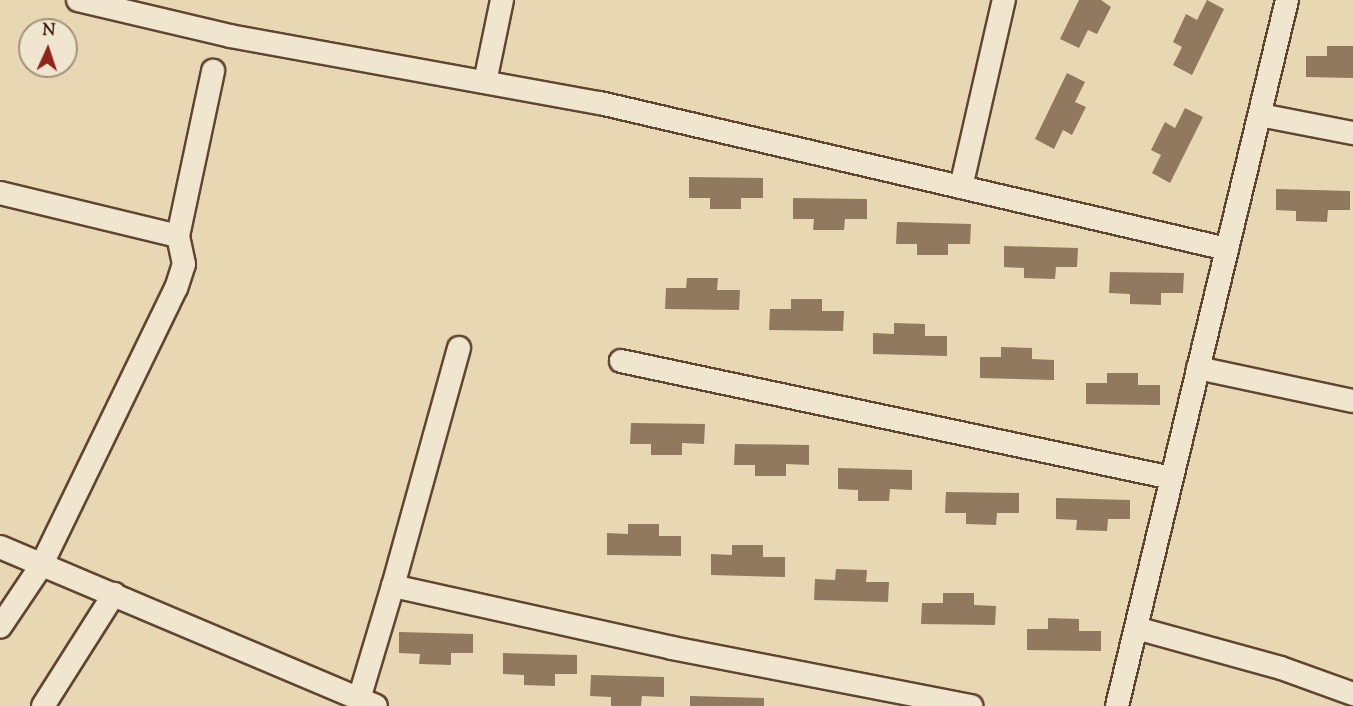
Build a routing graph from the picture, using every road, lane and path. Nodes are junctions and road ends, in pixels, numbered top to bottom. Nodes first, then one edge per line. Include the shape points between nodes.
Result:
1 (78, 0) edge
2 (502, 0) edge
3 (1005, 0) edge
4 (1287, 0) edge
5 (213, 71) dead end
6 (485, 82) junction
7 (1260, 115) junction
8 (1353, 133) edge
9 (961, 187) junction
10 (0, 193) edge
11 (178, 236) junction
12 (1227, 249) junction
13 (459, 348) dead end
14 (621, 361) dead end
15 (1198, 368) junction
16 (1353, 401) edge
17 (1172, 478) junction
18 (0, 547) edge
19 (41, 566) junction
20 (393, 586) junction
21 (114, 594) junction
22 (0, 627) edge
23 (1136, 628) junction
24 (1353, 694) edge
25 (368, 702) edge
26 (43, 706) edge
27 (972, 706) edge
28 (1117, 706) edge

1 - 6 street via 230,36
2 - 6 street
3 - 9 street
4 - 7 street
5 - 11 street
6 - 9 street via 600,103
7 - 8 street
7 - 12 street
9 - 12 street
10 - 11 street
11 - 19 street via 184,264 176,288
12 - 15 street
13 - 20 street
14 - 17 street
15 - 16 street
15 - 17 street
17 - 23 street
18 - 19 street
19 - 21 street
19 - 22 street
20 - 25 street
20 - 27 street via 672,648
21 - 25 street
21 - 26 street
23 - 24 street via 1281,668
23 - 28 street

